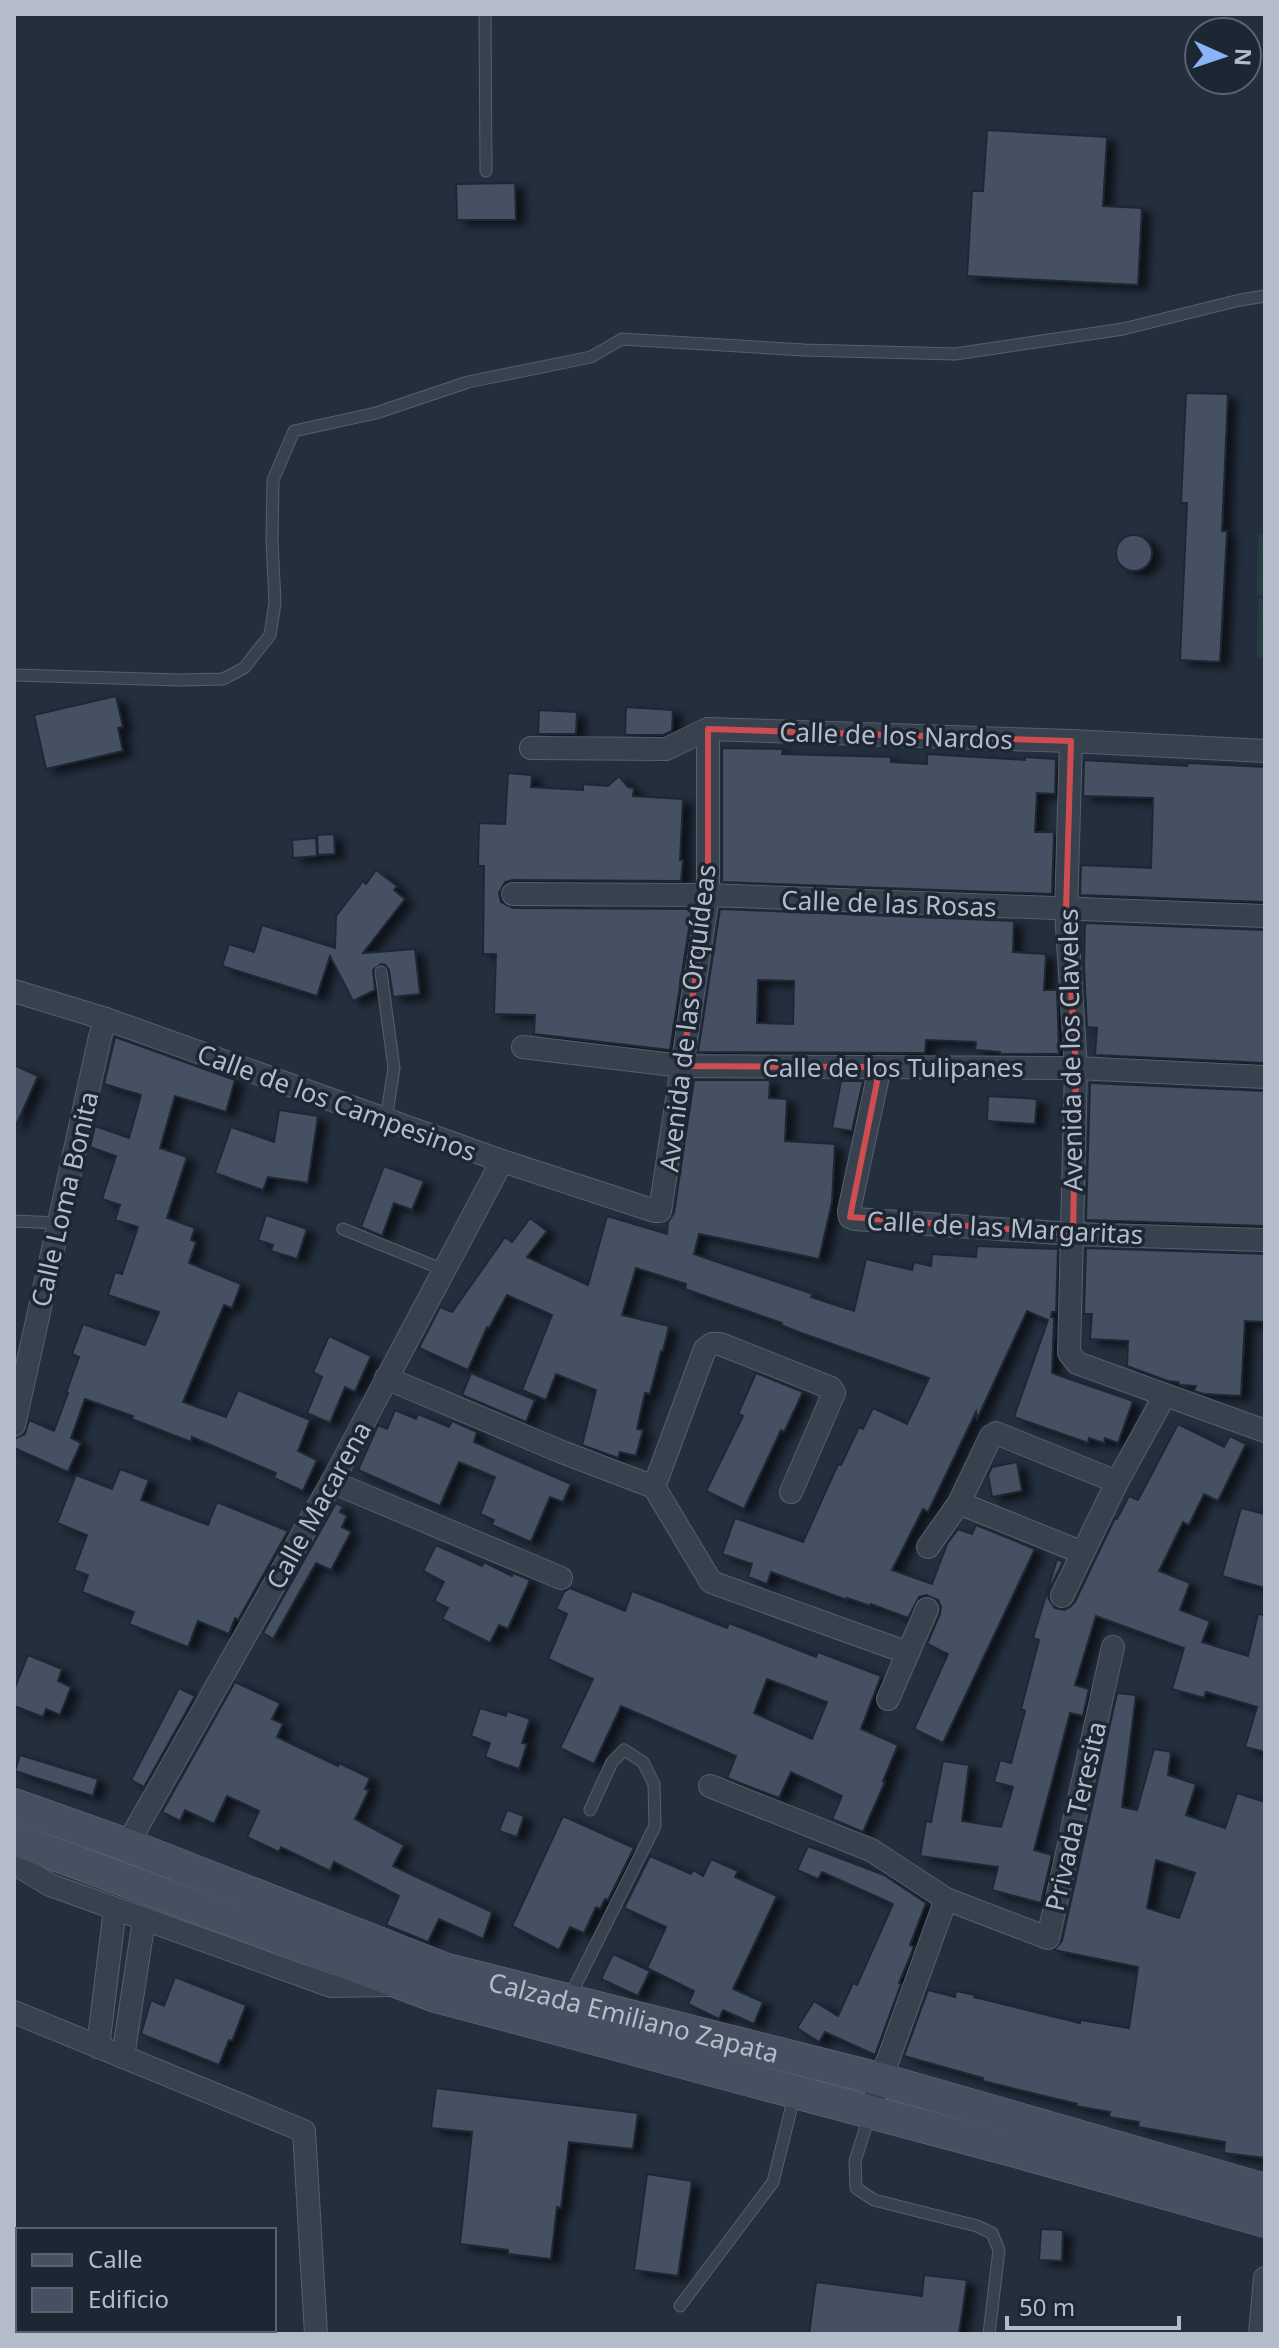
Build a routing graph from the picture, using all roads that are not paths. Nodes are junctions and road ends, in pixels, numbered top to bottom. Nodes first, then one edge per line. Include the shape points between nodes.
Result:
1 (485, 14) edge
2 (486, 171) dead end
3 (1265, 296) edge
4 (14, 675) edge
5 (708, 729) junction
6 (1071, 741) junction
7 (531, 748) dead end
8 (1265, 751) edge
9 (513, 894) dead end
10 (708, 895) junction
11 (1066, 910) junction
12 (1265, 916) edge
13 (381, 972) dead end
14 (14, 991) edge
15 (106, 1019) junction
16 (523, 1047) dead end
17 (682, 1066) junction
18 (880, 1067) junction
19 (1076, 1068) junction
20 (1265, 1077) edge
21 (386, 1119) junction
22 (502, 1161) junction
23 (660, 1211) joint
24 (14, 1221) edge
25 (59, 1223) junction
26 (343, 1229) dead end
27 (1073, 1234) junction
28 (1265, 1240) edge
29 (444, 1270) junction
30 (386, 1378) junction
31 (1165, 1395) junction
32 (14, 1425) edge
33 (1265, 1431) edge
34 (332, 1482) junction
35 (1117, 1482) junction
36 (654, 1487) junction
37 (791, 1492) dead end
38 (959, 1503) junction
39 (928, 1547) dead end
40 (1083, 1553) junction
41 (561, 1578) dead end
42 (1062, 1596) dead end
43 (927, 1609) dead end
44 (1113, 1647) dead end
45 (908, 1653) junction
46 (888, 1699) dead end
47 (710, 1786) dead end
48 (14, 1805) edge
49 (590, 1810) dead end
50 (14, 1839) edge
51 (127, 1845) junction
52 (14, 1863) edge
53 (946, 1899) junction
54 (115, 1909) junction
55 (144, 1920) junction
56 (405, 1984) junction
57 (567, 2002) junction
58 (14, 2012) edge
59 (98, 2047) junction
60 (123, 2057) junction
61 (879, 2079) junction
62 (795, 2093) junction
63 (870, 2113) junction
64 (1265, 2190) edge
65 (1265, 2221) edge
66 (1265, 2278) edge
67 (680, 2306) dead end
68 (316, 2334) edge
69 (989, 2334) edge
70 (1260, 2334) edge

1 - 2 lane
3 - 4 lane via 1123,329 955,354 622,339 591,357 468,382 376,413 294,431 273,480 275,603 270,635 244,668 223,679
5 - 6 street, Calle de los Nardos
5 - 7 street, Calle de los Nardos via 666,749
5 - 10 street, Avenida de las Orquídeas
6 - 8 street, Calle de los Nardos
6 - 11 street, Avenida de los Claveles
9 - 10 street, Calle de las Rosas
10 - 11 street, Calle de las Rosas
10 - 17 street, Avenida de las Orquídeas
11 - 12 street, Calle de las Rosas
11 - 19 street, Avenida de los Claveles
13 - 21 lane via 394,1068
14 - 15 street, Calle de los Campesinos
15 - 21 street, Calle de los Campesinos
15 - 25 street, Calle Loma Bonita
16 - 17 street, Calle de los Tulipanes
17 - 18 street, Calle de los Tulipanes
17 - 23 street, Avenida de las Orquídeas
18 - 19 street, Calle de los Tulipanes
18 - 27 street, Calle de las Margaritas via 850,1217
19 - 20 street, Calle de los Tulipanes
19 - 27 street, Avenida de los Claveles
21 - 22 street, Calle de los Campesinos
22 - 23 street, Calle de los Campesinos
22 - 29 street, Calle Macarena
24 - 25 lane
25 - 32 street, Calle Loma Bonita
26 - 29 lane
27 - 28 street, Calle de las Margaritas
27 - 31 street, Avenida de los Claveles via 1071,1358
29 - 30 street, Calle Macarena
30 - 34 street, Calle Macarena
30 - 36 street
31 - 33 street
31 - 35 street
34 - 41 street
34 - 51 street, Calle Macarena
35 - 38 street via 996,1433
35 - 40 street
36 - 37 street via 705,1349 720,1344 834,1393
36 - 45 street via 711,1582
38 - 39 street
38 - 40 street
40 - 42 street
43 - 45 street
44 - 53 street, Privada Teresita via 1048,1938
45 - 46 street
47 - 53 street via 871,1850
48 - 51 main road, Calzada Emiliano Zapata
49 - 57 lane via 612,1762 624,1750 643,1762 654,1784 655,1826
50 - 56 main road, Calzada Emiliano Zapata
51 - 57 main road, Calzada Emiliano Zapata via 447,1970
52 - 54 street via 50,1885
53 - 61 street
54 - 55 street
54 - 59 street
55 - 56 street via 331,1986
55 - 60 street
56 - 62 main road, Calzada Emiliano Zapata
57 - 61 main road, Calzada Emiliano Zapata
58 - 59 street
59 - 60 street
60 - 68 street via 304,2131
61 - 63 street
61 - 64 main road, Calzada Emiliano Zapata
62 - 63 main road, Calzada Emiliano Zapata
62 - 67 lane via 773,2182
63 - 65 main road, Calzada Emiliano Zapata
63 - 69 lane via 855,2161 856,2188 874,2200 992,2233 999,2250
66 - 70 street

